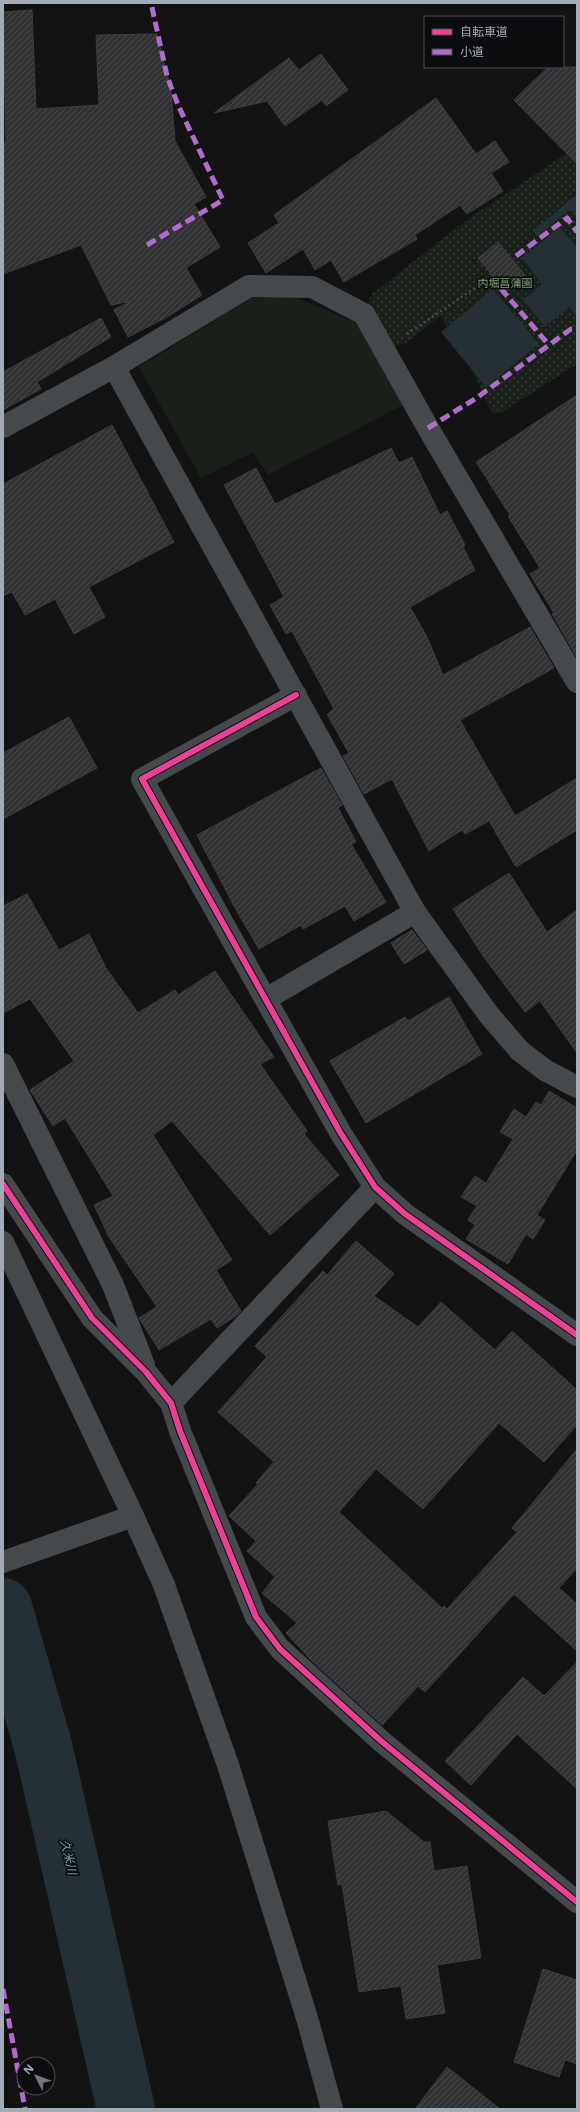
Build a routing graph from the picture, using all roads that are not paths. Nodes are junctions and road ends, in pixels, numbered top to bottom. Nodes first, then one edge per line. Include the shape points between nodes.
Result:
1 (114, 367) junction
2 (3, 427) edge
3 (577, 682) edge
4 (296, 695) junction
5 (415, 912) junction
6 (266, 999) junction
7 (3, 1064) edge
8 (577, 1087) edge
9 (3, 1184) edge
10 (375, 1187) junction
11 (3, 1242) edge
12 (577, 1335) edge
13 (146, 1372) junction
14 (171, 1403) junction
15 (133, 1516) junction
16 (3, 1562) edge
17 (577, 1902) edge
18 (332, 2109) edge

1 - 2 street
1 - 3 street via 249,286 312,287 364,314
1 - 4 street
4 - 5 street
4 - 6 street via 142,779
5 - 6 street
5 - 8 street via 489,1015 520,1051 546,1070
6 - 10 street via 340,1132
7 - 13 street via 112,1286
9 - 13 street via 92,1318
10 - 12 street via 405,1214
10 - 14 street
11 - 15 street
13 - 14 street
14 - 17 street via 256,1617 280,1649 381,1741
15 - 16 street
15 - 18 street via 164,1585 228,1765 307,2018

